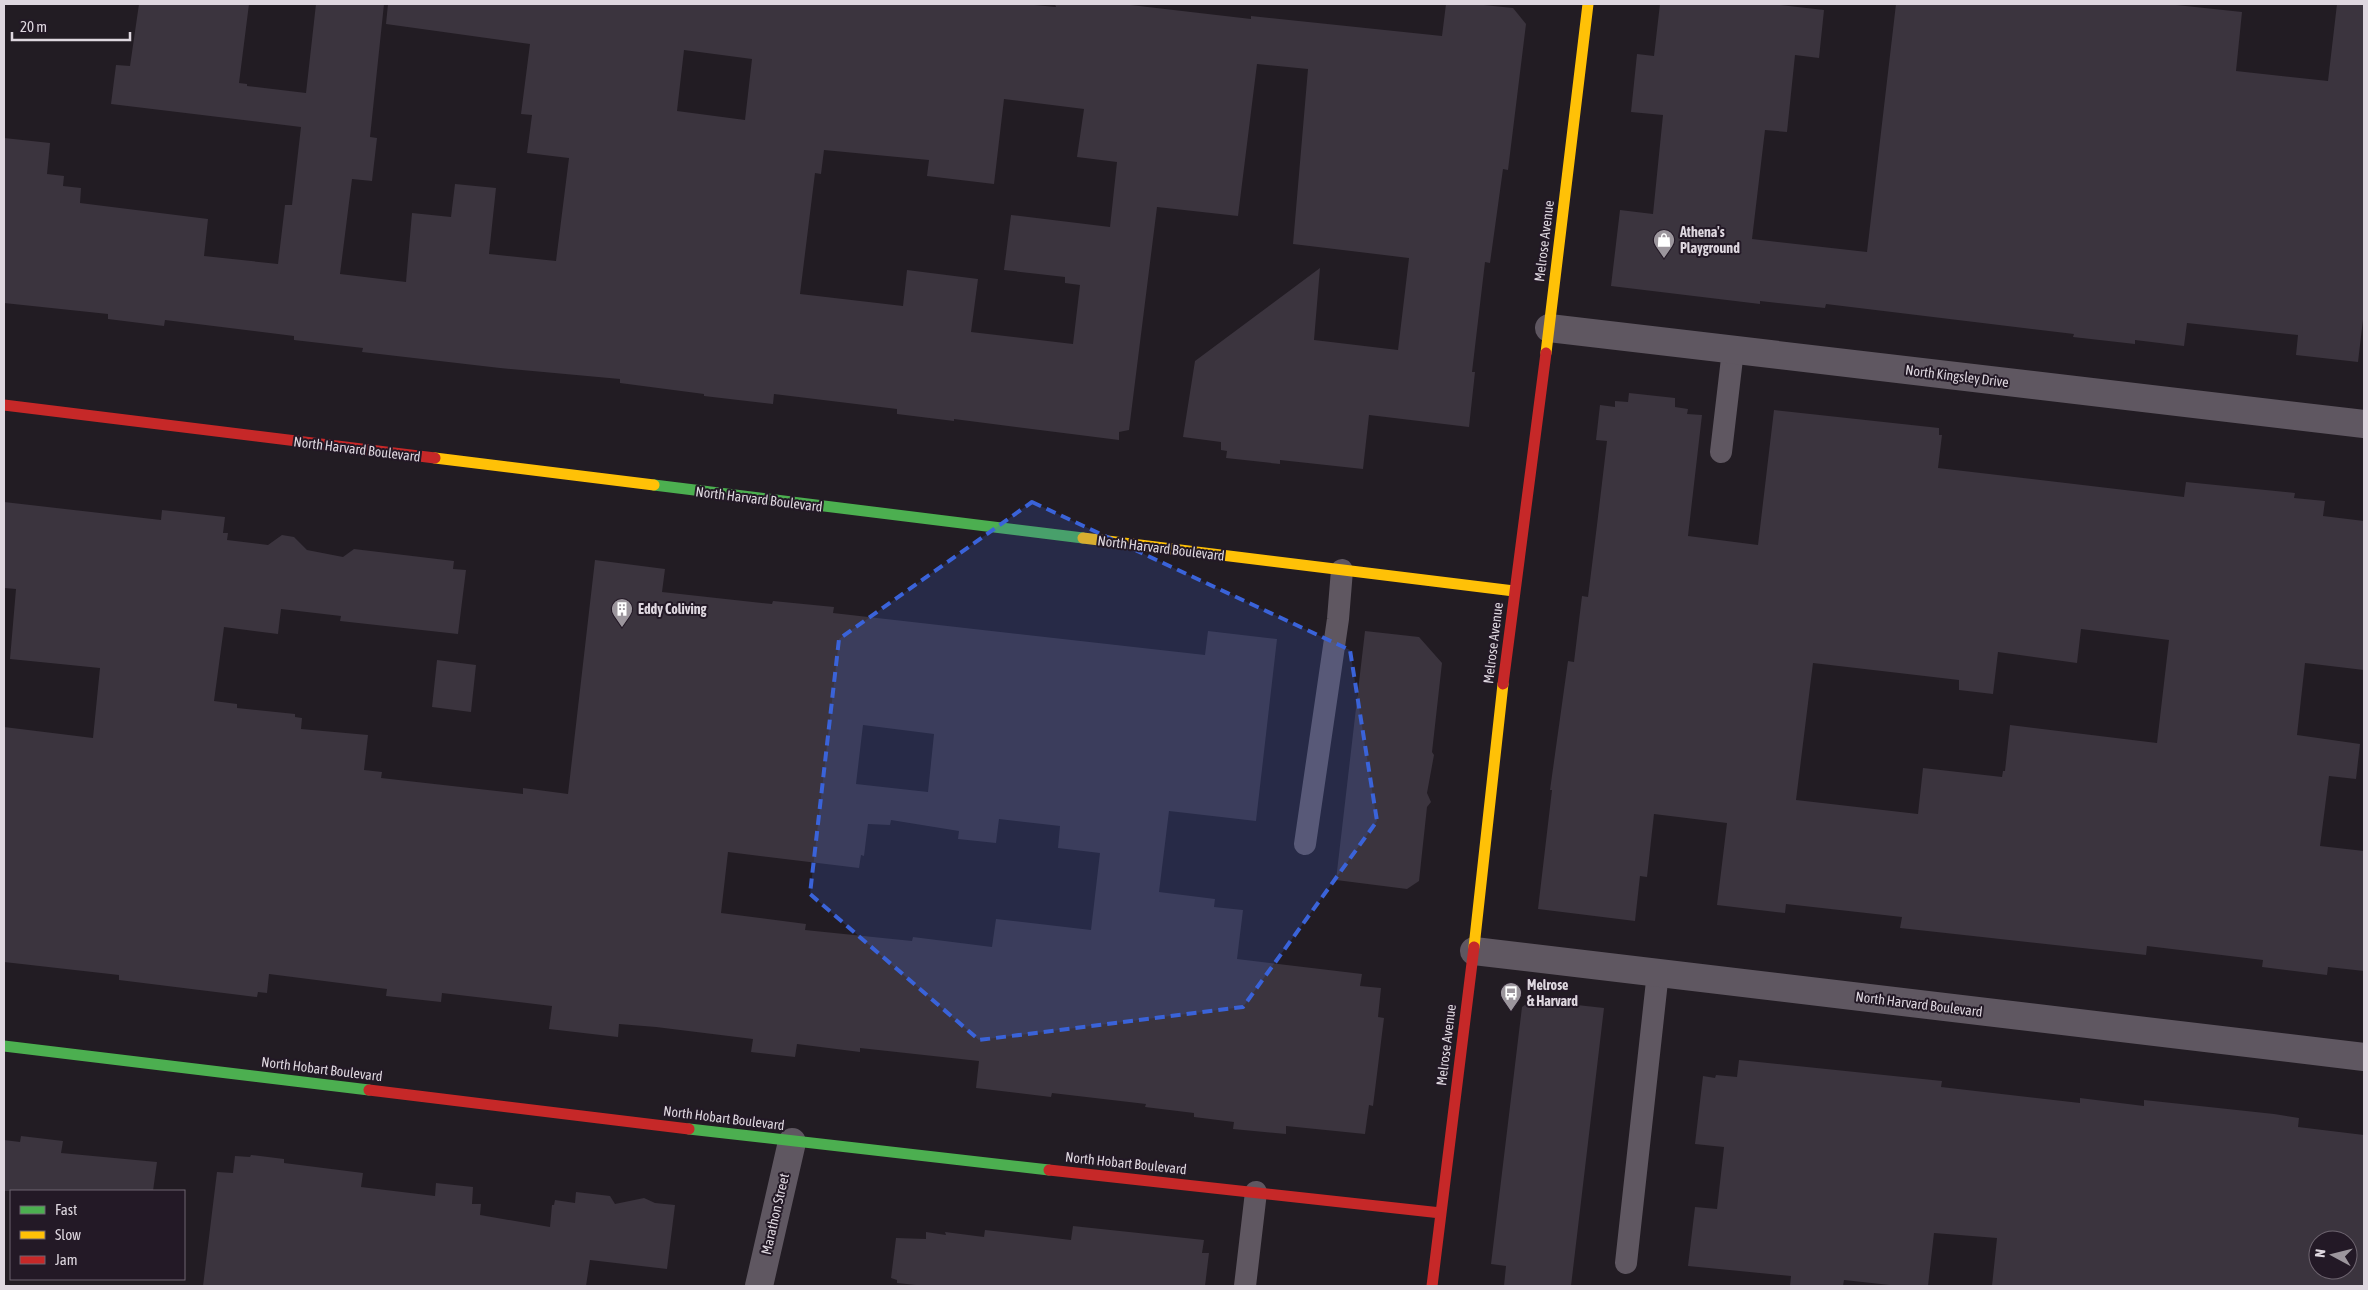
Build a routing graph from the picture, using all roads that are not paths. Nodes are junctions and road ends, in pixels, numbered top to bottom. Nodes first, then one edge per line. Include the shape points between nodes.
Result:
1 (1588, 4) edge
2 (1549, 328) junction
3 (1733, 350) junction
4 (4, 405) edge
5 (2364, 424) edge
6 (1720, 452) dead end
7 (1342, 570) junction
8 (1514, 591) junction
9 (1305, 844) dead end
10 (1474, 950) junction
11 (1658, 972) junction
12 (4, 1046) edge
13 (2364, 1057) edge
14 (792, 1142) junction
15 (1256, 1192) junction
16 (1441, 1213) junction
17 (1626, 1263) dead end
18 (759, 1286) edge
19 (1245, 1286) edge
20 (1432, 1286) edge

1 - 2 street, Melrose Avenue
2 - 3 street, North Kingsley Drive
2 - 8 street, Melrose Avenue
3 - 5 street, North Kingsley Drive
3 - 6 lane
4 - 7 street, North Harvard Boulevard
7 - 8 street, North Harvard Boulevard
7 - 9 lane via 1338,619
8 - 10 street, Melrose Avenue
10 - 11 street, North Harvard Boulevard
10 - 16 street, Melrose Avenue
11 - 13 street, North Harvard Boulevard
11 - 17 lane
12 - 14 street, North Hobart Boulevard
14 - 15 street, North Hobart Boulevard
14 - 18 street, Marathon Street
15 - 16 street, North Hobart Boulevard
15 - 19 lane
16 - 20 street, Melrose Avenue

